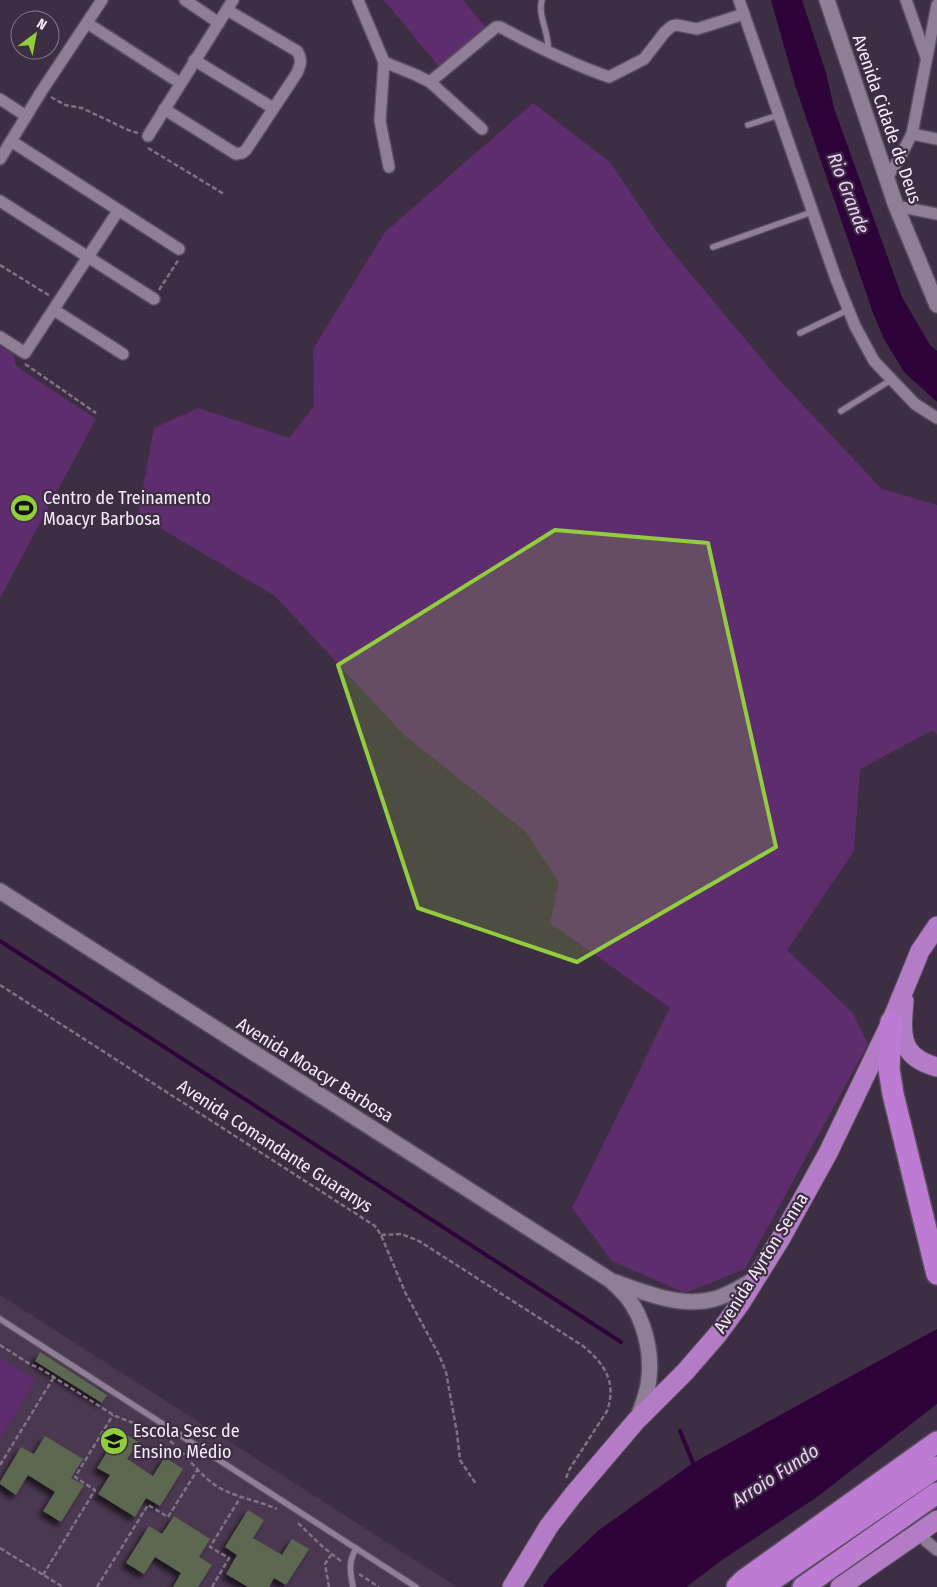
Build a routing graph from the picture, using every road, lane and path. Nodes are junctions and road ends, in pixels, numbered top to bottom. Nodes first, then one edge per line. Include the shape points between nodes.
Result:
1 (102, 0) edge
2 (185, 0) edge
3 (358, 0) edge
4 (542, 0) edge
5 (739, 0) edge
6 (827, 0) edge
7 (906, 0) edge
8 (230, 5) edge
9 (937, 5) edge
10 (744, 14) junction
11 (87, 23) junction
12 (219, 23) junction
13 (548, 51) junction
14 (927, 58) junction
15 (194, 60) junction
16 (384, 62) junction
17 (430, 82) junction
18 (180, 83) junction
19 (41, 92) junction
20 (0, 100) edge
21 (273, 108) junction
22 (164, 110) junction
23 (779, 115) junction
24 (26, 116) junction
25 (748, 125) dead end
26 (482, 129) dead end
27 (912, 134) junction
28 (148, 136) junction
29 (937, 139) edge
30 (11, 141) junction
31 (0, 159) edge
32 (389, 167) dead end
33 (888, 176) junction
34 (224, 194) dead end
35 (0, 201) edge
36 (896, 206) junction
37 (118, 211) junction
38 (812, 212) junction
39 (937, 214) edge
40 (713, 247) dead end
41 (179, 249) joint
42 (89, 257) junction
43 (0, 266) edge
44 (154, 299) joint
45 (937, 305) edge
46 (56, 306) junction
47 (848, 310) junction
48 (800, 333) dead end
49 (0, 337) edge
50 (26, 353) junction
51 (123, 354) dead end
52 (891, 380) junction
53 (841, 411) dead end
54 (96, 413) dead end
55 (937, 418) edge
56 (0, 891) edge
57 (937, 926) edge
58 (0, 985) edge
59 (906, 988) junction
60 (891, 1022) junction
61 (937, 1067) edge
62 (381, 1235) junction
63 (936, 1272) edge
64 (757, 1277) junction
65 (610, 1280) junction
66 (0, 1319) edge
67 (0, 1345) edge
68 (54, 1377) junction
69 (113, 1415) junction
70 (636, 1421) junction
71 (162, 1435) dead end
72 (167, 1438) dead end
73 (937, 1442) edge
74 (0, 1465) edge
75 (937, 1467) edge
76 (198, 1470) junction
77 (566, 1479) dead end
78 (476, 1484) dead end
79 (937, 1493) edge
80 (240, 1498) junction
81 (282, 1512) dead end
82 (294, 1520) dead end
83 (937, 1520) edge
84 (919, 1532) junction
85 (0, 1548) edge
86 (356, 1548) junction
87 (937, 1550) edge
88 (332, 1555) junction
89 (349, 1567) junction
90 (43, 1575) junction
91 (63, 1587) edge
92 (97, 1587) edge
93 (212, 1587) edge
94 (329, 1587) edge
95 (353, 1587) edge
96 (379, 1587) edge
97 (416, 1587) edge
98 (512, 1587) edge
99 (737, 1587) edge
100 (762, 1587) edge
101 (803, 1587) edge
102 (840, 1587) edge

1 - 11 street
2 - 12 street
3 - 16 street
4 - 13 lane via 540,9 549,42
5 - 10 street
6 - 33 street, Avenida Cidade de Deus
7 - 14 street
8 - 12 street
8 - 21 street via 297,51 300,57 296,73
9 - 14 street
10 - 13 street via 697,29 672,26 644,59 609,77
10 - 23 street
11 - 18 street
11 - 19 street
12 - 15 street
13 - 17 street via 496,27
14 - 27 street
15 - 18 street
15 - 21 street
16 - 17 street
16 - 32 street via 380,121
17 - 26 street
18 - 22 street
19 - 24 street
19 - 28 path via 65,105 82,108
20 - 24 street
21 - 22 street via 246,150 236,154
22 - 28 street
23 - 25 lane
23 - 38 street
24 - 30 street
27 - 29 street
27 - 33 street
28 - 34 path via 149,149
30 - 31 street
30 - 37 street
33 - 36 street, Avenida Cidade de Deus
35 - 42 street
36 - 39 street
36 - 45 street, Avenida Cidade de Deus
37 - 41 street
37 - 42 street
38 - 40 lane
38 - 47 street
41 - 44 path via 181,256
42 - 44 street
42 - 46 street
43 - 46 path
46 - 50 street
46 - 51 street
47 - 48 lane
47 - 52 street via 874,361
49 - 50 street
50 - 54 path via 25,365
52 - 53 lane
52 - 55 street via 915,404
56 - 65 street, Avenida Moacyr Barbosa
57 - 59 highway, Avenida Ayrton Senna via 920,951
58 - 62 path, Avenida Comandante Guaranys via 373,1224
59 - 60 highway, Avenida Ayrton Senna
59 - 61 highway via 905,1042 909,1052
60 - 63 highway via 893,1094
60 - 64 highway, Avenida Ayrton Senna via 828,1153
62 - 77 path via 401,1234 420,1241 583,1346 600,1362 610,1382 611,1401
62 - 78 path, Avenida Comandante Guaranys via 405,1292 446,1372 460,1460
64 - 65 street, Avenida Moacyr Barbosa via 715,1299 686,1302
64 - 70 highway, Avenida Ayrton Senna via 718,1334
65 - 70 street, Avenida Moacyr Barbosa via 627,1296 642,1324 647,1344 650,1378
66 - 86 lane
67 - 68 path
68 - 69 path
68 - 74 path
69 - 71 path
69 - 90 path via 75,1477 95,1490
70 - 98 highway, Avenida Ayrton Senna via 549,1526
72 - 76 path
73 - 99 highway
75 - 100 highway
76 - 80 path via 217,1486
76 - 92 path via 168,1517 148,1505
79 - 101 highway
80 - 81 path
80 - 93 path via 210,1547 229,1558
82 - 88 path
83 - 84 highway
84 - 87 street
84 - 102 highway
85 - 90 path
86 - 89 lane
86 - 97 lane
88 - 89 path
88 - 94 path via 325,1564
89 - 95 lane
89 - 96 path
90 - 91 path

